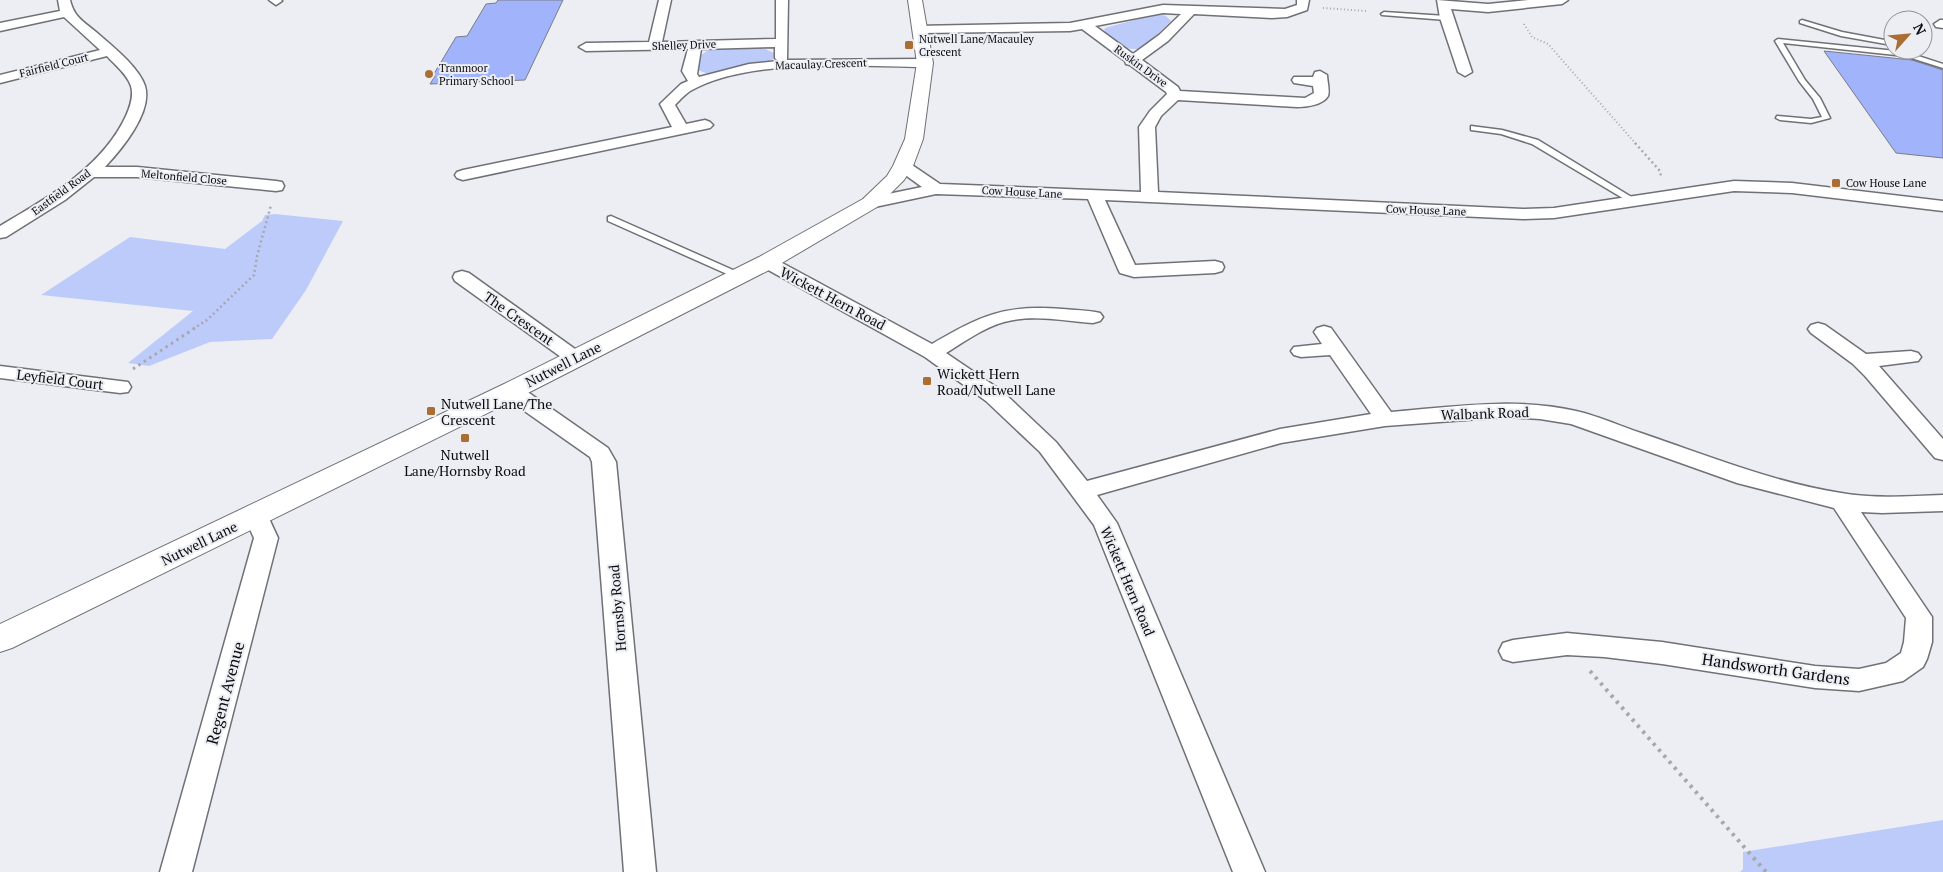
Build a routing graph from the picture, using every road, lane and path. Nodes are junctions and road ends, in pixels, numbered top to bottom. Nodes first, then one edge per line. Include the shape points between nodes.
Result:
1 (665, 0) edge
2 (782, 0) edge
3 (915, 0) edge
4 (1562, 0) edge
5 (1444, 2) edge
6 (1303, 3) edge
7 (1138, 4) dead end
8 (65, 6) edge
9 (1514, 6) junction
10 (1191, 10) junction
11 (1150, 11) junction
12 (1384, 14) joint
13 (1446, 18) junction
14 (1802, 22) dead end
15 (1085, 25) junction
16 (0, 27) edge
17 (921, 29) junction
18 (1883, 41) edge
19 (782, 43) junction
20 (696, 44) junction
21 (655, 46) junction
22 (586, 47) dead end
23 (1883, 51) edge
24 (108, 52) junction
25 (1924, 60) edge
26 (1131, 61) junction
27 (925, 63) junction
28 (784, 64) junction
29 (1943, 66) edge
30 (1465, 72) dead end
31 (0, 79) edge
32 (1299, 80) dead end
33 (697, 82) junction
34 (1174, 95) junction
35 (1780, 118) dead end
36 (705, 124) dead end
37 (1474, 128) dead end
38 (681, 130) junction
39 (903, 166) junction
40 (91, 172) junction
41 (463, 175) dead end
42 (276, 186) joint
43 (936, 190) junction
44 (1672, 195) junction
45 (1095, 196) junction
46 (1150, 198) junction
47 (1634, 201) junction
48 (870, 203) junction
49 (1941, 208) edge
50 (611, 219) dead end
51 (0, 234) edge
52 (767, 262) junction
53 (1215, 267) dead end
54 (739, 276) junction
55 (462, 277) dead end
56 (1093, 317) dead end
57 (1818, 329) dead end
58 (1301, 351) dead end
59 (932, 353) junction
60 (1911, 357) dead end
61 (576, 358) junction
62 (1861, 361) junction
63 (0, 372) edge
64 (113, 386) joint
65 (511, 391) junction
66 (1385, 419) junction
67 (1943, 453) edge
68 (1082, 491) junction
69 (1842, 502) junction
70 (1943, 503) edge
71 (256, 516) junction
72 (0, 639) edge
73 (1567, 644) junction
74 (1513, 651) dead end
75 (176, 872) edge
76 (640, 872) edge
77 (1249, 872) edge
78 (1766, 872) edge

1 - 21 street
2 - 19 street
3 - 17 street, Nutwell Lane
4 - 9 street
5 - 9 street via 1488,8
5 - 13 street
6 - 10 street via 1287,13 1272,14
6 - 12 path
7 - 11 street
8 - 16 street
8 - 24 street, Eastfield Road
9 - 44 path via 1532,38 1548,44 1660,171 1663,188
10 - 11 street
10 - 26 street
11 - 15 street
12 - 13 lane
13 - 30 street
14 - 18 lane via 1841,34
15 - 17 street
15 - 26 street, Ruskin Drive
17 - 27 street, Nutwell Lane
19 - 20 street, Shelley Drive
19 - 28 street
20 - 21 street, Shelley Drive
20 - 33 street via 689,71
21 - 22 street, Shelley Drive
23 - 35 lane via 1778,40 1826,118 1811,121
24 - 31 street, Fairfield Court
24 - 40 street, Eastfield Road via 132,76 138,86 138,102 122,138
25 - 29 lane
26 - 34 street, Ruskin Drive via 1170,87
27 - 28 street, Macaulay Crescent
27 - 39 street, Nutwell Lane via 914,139
28 - 33 street, Macaulay Crescent
32 - 34 street via 1320,79 1322,95 1308,102
33 - 38 street, Macaulay Crescent via 678,90 667,104
34 - 46 street, Ruskin Drive via 1147,127
36 - 38 street
37 - 47 lane via 1535,142
38 - 41 street
39 - 43 street
39 - 48 street, Nutwell Lane via 894,180
40 - 42 street, Meltonfield Close via 138,172
40 - 51 street, Eastfield Road
42 - 64 path via 254,275 207,320
43 - 45 street, Cow House Lane
43 - 48 street, Cow House Lane
44 - 47 street, Cow House Lane
44 - 49 street, Cow House Lane via 1734,186 1764,186
45 - 46 street, Cow House Lane
45 - 53 street via 1127,269
46 - 47 street, Cow House Lane via 1524,214 1554,213
48 - 52 street, Nutwell Lane
50 - 54 lane
52 - 54 street, Nutwell Lane
52 - 59 street, Wickett Hern Road
54 - 61 street, Nutwell Lane
55 - 61 street, The Crescent
56 - 59 street via 1017,314 1001,317 984,323
57 - 62 street
58 - 66 street via 1330,340
59 - 68 street, Wickett Hern Road via 994,396 1048,447
60 - 62 street
61 - 65 street, Nutwell Lane
62 - 67 street
63 - 64 street, Leyfield Court
65 - 71 street, Nutwell Lane
65 - 76 street, Hornsby Road via 600,453 604,462
66 - 68 street, Walbank Road via 1280,436
66 - 69 street, Walbank Road via 1507,410 1575,418 1780,487
68 - 77 street, Wickett Hern Road via 1104,523
69 - 70 street, Walbank Road
69 - 73 street, Handsworth Gardens via 1919,617 1918,642 1913,659 1894,674 1859,680 1815,677 1662,653
71 - 72 street, Nutwell Lane
71 - 75 street, Regent Avenue via 266,538
73 - 74 street, Handsworth Gardens
73 - 78 path

